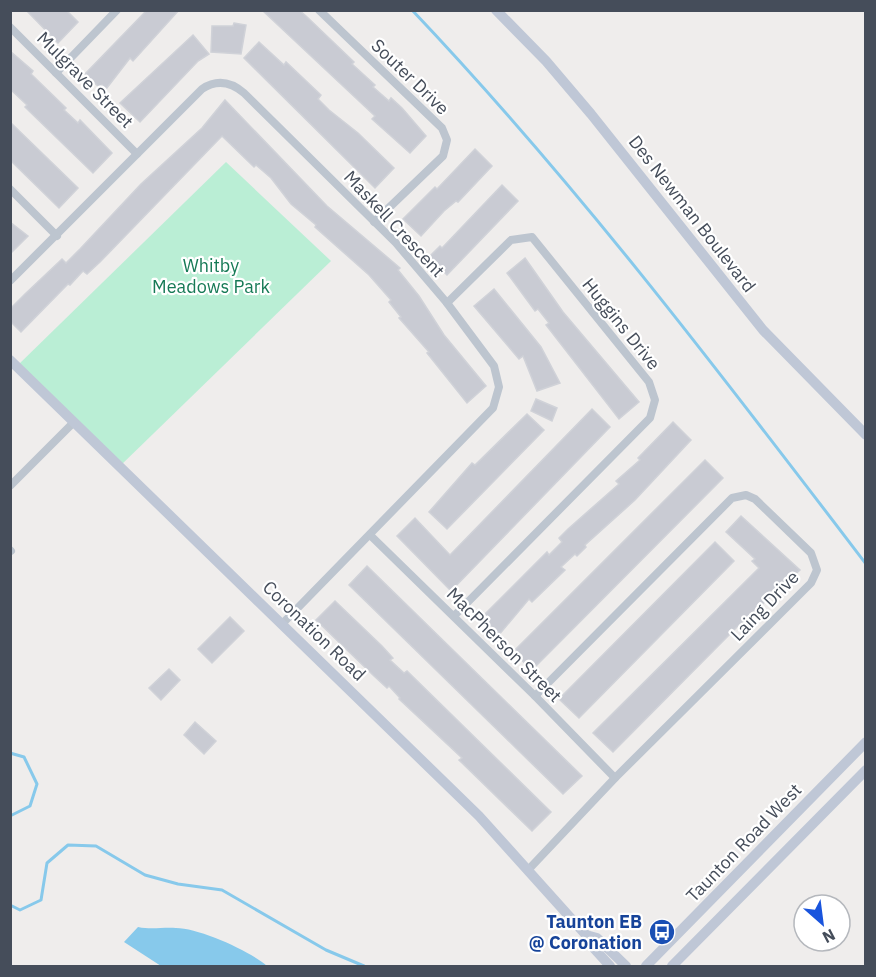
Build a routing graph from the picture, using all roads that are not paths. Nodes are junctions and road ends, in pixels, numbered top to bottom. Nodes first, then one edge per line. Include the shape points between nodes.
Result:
1 (117, 10) edge
2 (319, 10) edge
3 (496, 10) edge
4 (10, 27) edge
5 (56, 73) junction
6 (137, 154) junction
7 (10, 189) edge
8 (374, 222) junction
9 (57, 236) junction
10 (10, 282) edge
11 (447, 303) junction
12 (10, 360) edge
13 (73, 423) junction
14 (866, 435) edge
15 (10, 486) edge
16 (370, 535) junction
17 (454, 616) junction
18 (283, 623) junction
19 (535, 696) junction
20 (866, 742) edge
21 (866, 770) edge
22 (615, 778) junction
23 (529, 869) junction
24 (586, 935) junction
25 (610, 966) edge
26 (626, 966) edge
27 (646, 966) edge
28 (672, 966) edge

1 - 5 street
2 - 8 street, Souter Drive via 442,128 447,140 443,156
3 - 14 street, Des Newman Boulevard via 591,114 763,330
4 - 5 street, Mulgrave Street
5 - 6 street, Mulgrave Street
6 - 8 street, Maskell Crescent via 201,89 226,83 244,93
6 - 9 street, Maskell Crescent
7 - 9 street
8 - 11 street, Maskell Crescent
9 - 10 street, Maskell Crescent
11 - 16 street, Maskell Crescent via 494,366 499,387 496,401 489,414
11 - 17 street, Huggins Drive via 511,240 532,237 649,382 655,400 650,418
12 - 13 street, Coronation Road
13 - 15 street
13 - 18 street, Coronation Road
16 - 17 street, MacPherson Street
16 - 18 street, Maskell Crescent
17 - 19 street, MacPherson Street
18 - 23 street, Coronation Road
19 - 22 street, MacPherson Street
19 - 22 street, Laing Drive via 732,498 746,495 755,499 811,553 817,570 811,583
20 - 27 street, Taunton Road West
21 - 28 street, Taunton Road West
22 - 23 street, Laing Drive
23 - 24 street, Coronation Road
24 - 25 street, Coronation Road
24 - 26 street, Coronation Road via 597,938

